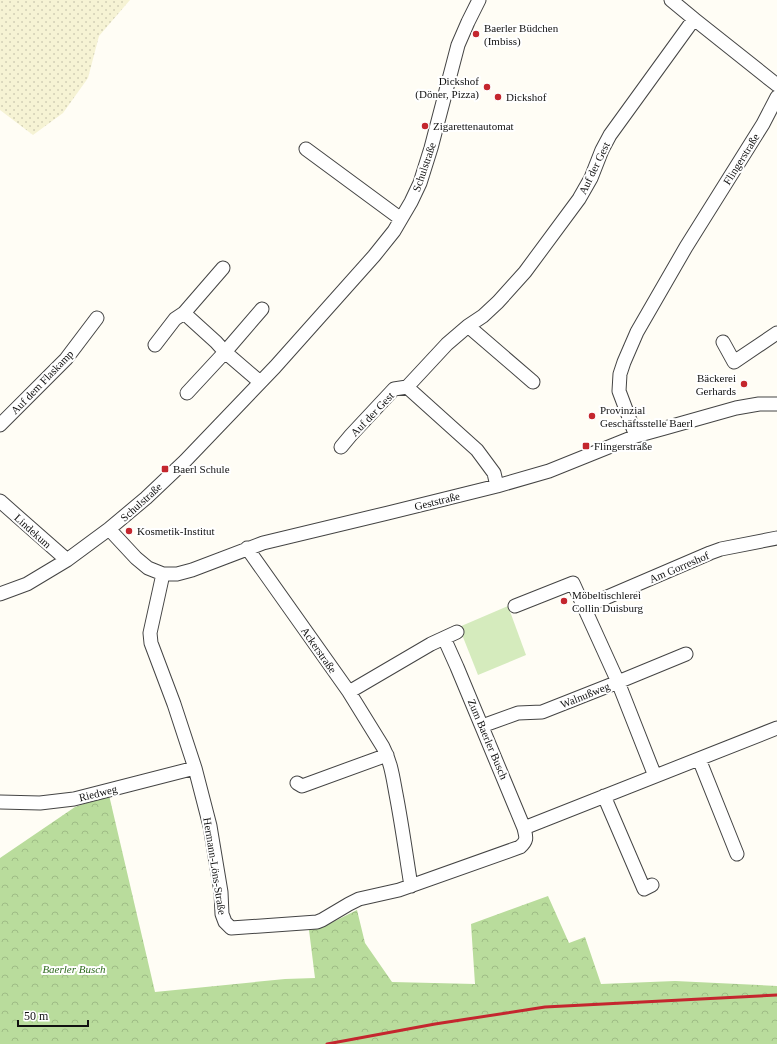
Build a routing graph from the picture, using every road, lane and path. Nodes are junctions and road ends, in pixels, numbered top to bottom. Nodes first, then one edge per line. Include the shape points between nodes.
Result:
1 (479, 0) edge
2 (671, 0) edge
3 (694, 19) junction
4 (777, 85) edge
5 (777, 97) edge
6 (306, 149) dead end
7 (401, 219) junction
8 (223, 268) dead end
9 (262, 309) dead end
10 (184, 313) junction
11 (97, 318) dead end
12 (468, 326) junction
13 (777, 333) edge
14 (723, 342) dead end
15 (155, 345) dead end
16 (225, 352) junction
17 (260, 382) junction
18 (533, 382) dead end
19 (407, 387) junction
20 (187, 393) dead end
21 (777, 404) edge
22 (0, 425) edge
23 (636, 436) junction
24 (341, 447) dead end
25 (497, 486) junction
26 (0, 501) edge
27 (109, 529) junction
28 (777, 538) edge
29 (247, 548) junction
30 (66, 560) junction
31 (163, 574) junction
32 (0, 594) edge
33 (514, 606) dead end
34 (584, 607) junction
35 (457, 632) dead end
36 (444, 638) junction
37 (686, 654) dead end
38 (618, 682) junction
39 (349, 692) junction
40 (482, 726) junction
41 (777, 728) edge
42 (387, 755) junction
43 (699, 759) junction
44 (195, 768) junction
45 (654, 776) junction
46 (297, 784) dead end
47 (604, 796) junction
48 (0, 802) edge
49 (524, 828) junction
50 (525, 842) joint
51 (737, 854) dead end
52 (652, 885) dead end
53 (411, 886) junction

1 - 7 street, Schulstraße via 458,45 420,183
2 - 3 street
3 - 4 street
3 - 12 street, Auf der Gest via 610,135 579,199 525,272 498,302
5 - 23 street, Flingerstraße via 763,124 682,253 637,332 624,362 619,391
6 - 7 street
7 - 17 street, Schulstraße via 394,232 374,256
8 - 10 street
9 - 16 street
10 - 15 street via 175,319
10 - 16 street
11 - 22 street, Auf dem Flaskamp via 66,358
12 - 18 street
12 - 19 street, Auf der Gest via 447,344
13 - 14 street via 734,362
16 - 17 street
16 - 20 street
17 - 27 street, Schulstraße via 185,461
19 - 24 street, Auf der Gest via 394,389
19 - 25 street, Auf der Gest via 477,450 494,473
21 - 23 street, Geststraße via 736,408
23 - 25 street, Geststraße via 549,471
25 - 29 street, Geststraße via 262,542
26 - 30 street, Lindekum
27 - 30 street, Schulstraße
27 - 31 street, Geststraße via 148,568
28 - 34 street, Am Gorreshof via 710,553
29 - 31 street, Geststraße via 192,570
29 - 39 street, Ackerstraße
30 - 32 street, Schulstraße via 27,584
31 - 44 street, Hermann-Löns-Straße via 150,633 151,643
33 - 34 street via 573,582
34 - 38 street
35 - 36 street
36 - 39 street
36 - 40 street, Zum Baerler Busch
37 - 38 street, Walnußweg
38 - 40 street, Walnußweg via 542,712 518,713
38 - 45 street
39 - 42 street, Ackerstraße
40 - 49 street, Zum Baerler Busch
41 - 43 street
42 - 46 street via 302,786
42 - 53 street, Ackerstraße
43 - 45 street
43 - 51 street
44 - 48 street, Riedweg via 74,799 40,803
44 - 53 street, Hermann-Löns-Straße via 210,826 222,914 225,922 232,928 317,922 358,900
45 - 47 street
47 - 49 street
47 - 52 street via 644,889
49 - 50 street, Zum Baerler Busch
50 - 53 street, Hermann-Löns-Straße via 520,847

